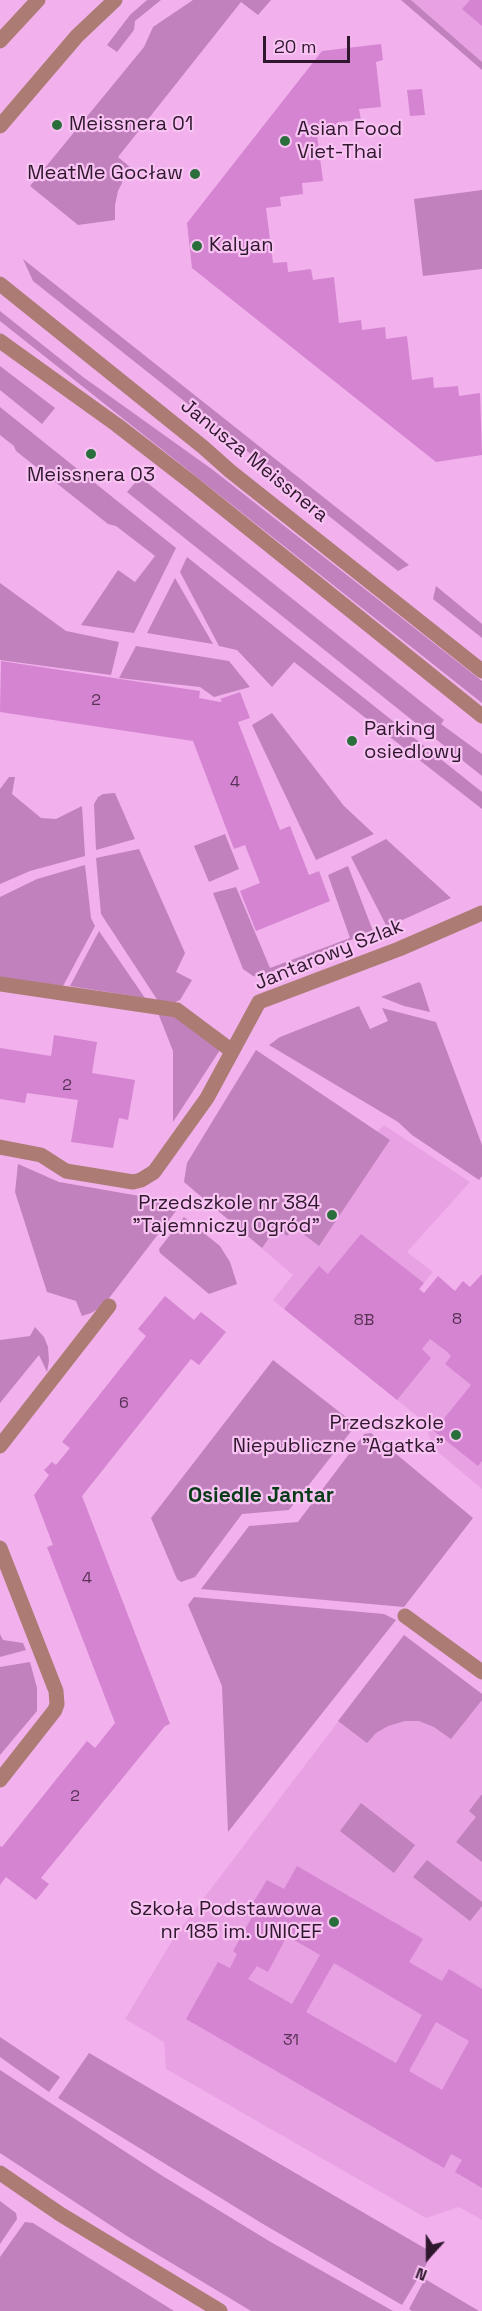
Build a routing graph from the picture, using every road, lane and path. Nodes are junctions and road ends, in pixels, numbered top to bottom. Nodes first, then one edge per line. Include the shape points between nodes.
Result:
1 (38, 0) edge
2 (115, 0) edge
3 (0, 41) edge
4 (0, 126) edge
5 (0, 284) edge
6 (0, 341) edge
7 (482, 671) edge
8 (482, 716) edge
9 (482, 913) edge
10 (0, 984) edge
11 (232, 1051) junction
12 (0, 1147) edge
13 (109, 1306) dead end
14 (0, 1446) edge
15 (0, 1548) edge
16 (405, 1616) dead end
17 (482, 1672) edge
18 (0, 1780) edge
19 (0, 2174) edge
20 (220, 2311) edge

1 - 3 street
2 - 4 street via 77,36
5 - 7 street, Janusza Meissnera
6 - 8 street via 192,483
9 - 11 street, Jantarowy Szlak via 264,1000 255,1008
10 - 11 street via 177,1011
11 - 12 street, Jantarowy Szlak via 207,1098 154,1172 141,1180 66,1171 41,1155
13 - 14 street
15 - 18 street via 56,1691 57,1704
16 - 17 street
19 - 20 street

